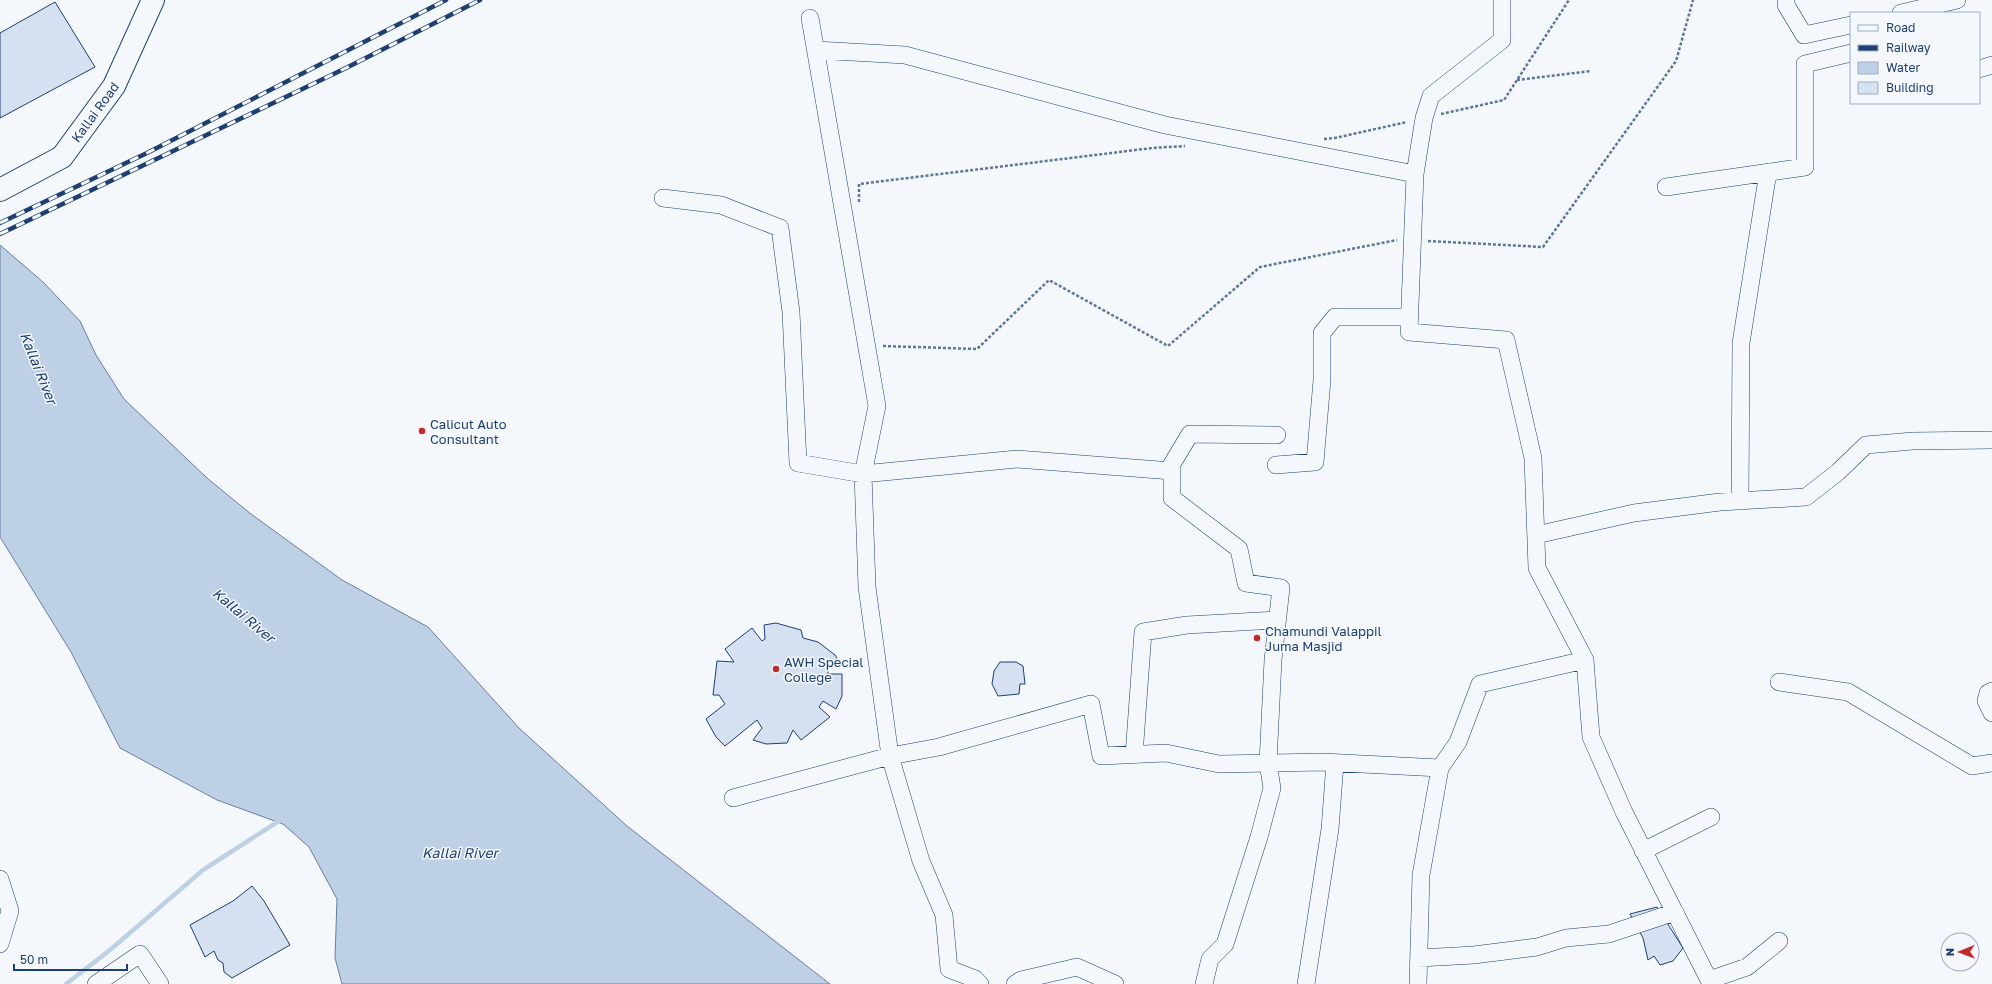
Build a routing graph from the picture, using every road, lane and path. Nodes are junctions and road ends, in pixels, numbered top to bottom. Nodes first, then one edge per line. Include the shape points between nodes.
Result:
1 (153, 0) edge
2 (1502, 0) edge
3 (1569, 0) edge
4 (1693, 0) edge
5 (1786, 0) edge
6 (1958, 0) edge
7 (1905, 12) edge
8 (810, 18) dead end
9 (1850, 25) edge
10 (816, 50) junction
11 (1850, 53) edge
12 (1992, 65) edge
13 (1980, 69) edge
14 (1591, 70) dead end
15 (1517, 80) junction
16 (1424, 118) junction
17 (1319, 139) dead end
18 (1192, 146) dead end
19 (1768, 172) junction
20 (1415, 174) junction
21 (1666, 187) dead end
22 (0, 190) edge
23 (663, 198) dead end
24 (859, 207) dead end
25 (1399, 240) dead end
26 (1423, 241) dead end
27 (1409, 317) junction
28 (882, 346) dead end
29 (1277, 435) dead end
30 (1992, 440) edge
31 (1276, 465) dead end
32 (1172, 471) junction
33 (863, 474) junction
34 (1740, 501) junction
35 (1536, 535) junction
36 (1277, 620) junction
37 (1585, 660) junction
38 (1779, 682) dead end
39 (1992, 691) edge
40 (1992, 713) edge
41 (1134, 755) junction
42 (890, 756) junction
43 (1268, 763) junction
44 (1335, 763) junction
45 (1992, 763) edge
46 (1440, 768) junction
47 (733, 798) dead end
48 (1711, 817) dead end
49 (1643, 851) junction
50 (0, 879) edge
51 (1675, 912) junction
52 (1779, 941) dead end
53 (0, 944) edge
54 (1419, 958) junction
55 (96, 984) edge
56 (160, 984) edge
57 (980, 984) edge
58 (1015, 984) edge
59 (1115, 984) edge
60 (1204, 984) edge
61 (1306, 984) edge
62 (1418, 984) edge

1 - 22 main road, Kallai Road via 114,86 62,157
2 - 16 street via 1502,40 1431,96
3 - 15 path
4 - 26 path via 1676,61 1543,247
5 - 9 street via 1786,5 1804,35
6 - 7 street
8 - 10 street
10 - 20 street via 905,55 1165,125
10 - 33 street via 877,406
11 - 19 street via 1805,64 1805,167
12 - 13 street
14 - 15 path
15 - 16 path via 1504,100
16 - 17 path
16 - 20 street
18 - 24 path via 1152,148 859,184
19 - 21 street
19 - 34 street via 1741,343
20 - 27 street
23 - 33 street via 721,205 780,228 791,312 798,463
25 - 28 path via 1260,267 1168,346 1049,280 977,349
27 - 31 street via 1335,317 1322,333 1322,380 1315,462
27 - 35 street via 1409,332 1506,340 1533,458
29 - 32 street via 1190,434 1172,464
30 - 34 street via 1866,445 1838,472 1806,497
32 - 33 street via 1017,459
32 - 36 street via 1172,498 1239,549 1246,583 1281,588
33 - 42 street via 867,586
34 - 35 street via 1634,513
35 - 37 street via 1537,568
36 - 41 street via 1187,625 1143,632
36 - 43 street
37 - 46 street via 1480,684 1458,742
37 - 49 street via 1591,737
38 - 45 street via 1848,692 1972,766
39 - 40 street via 1988,693 1986,701
41 - 42 street via 1101,756 1091,704 939,747
41 - 43 street via 1166,753 1218,764
42 - 47 street
42 - 57 street via 921,861 944,915 950,969 975,979
43 - 44 street
43 - 60 street via 1272,788 1259,837 1225,944 1210,959
44 - 46 street
44 - 61 street via 1330,828
46 - 54 street via 1421,875
48 - 49 street
49 - 51 street
50 - 53 street via 10,911
51 - 52 street via 1709,980 1747,967
51 - 54 street via 1609,934 1566,938 1537,947 1474,955
54 - 62 street
55 - 56 street via 140,954
58 - 59 street via 1021,980 1077,967

